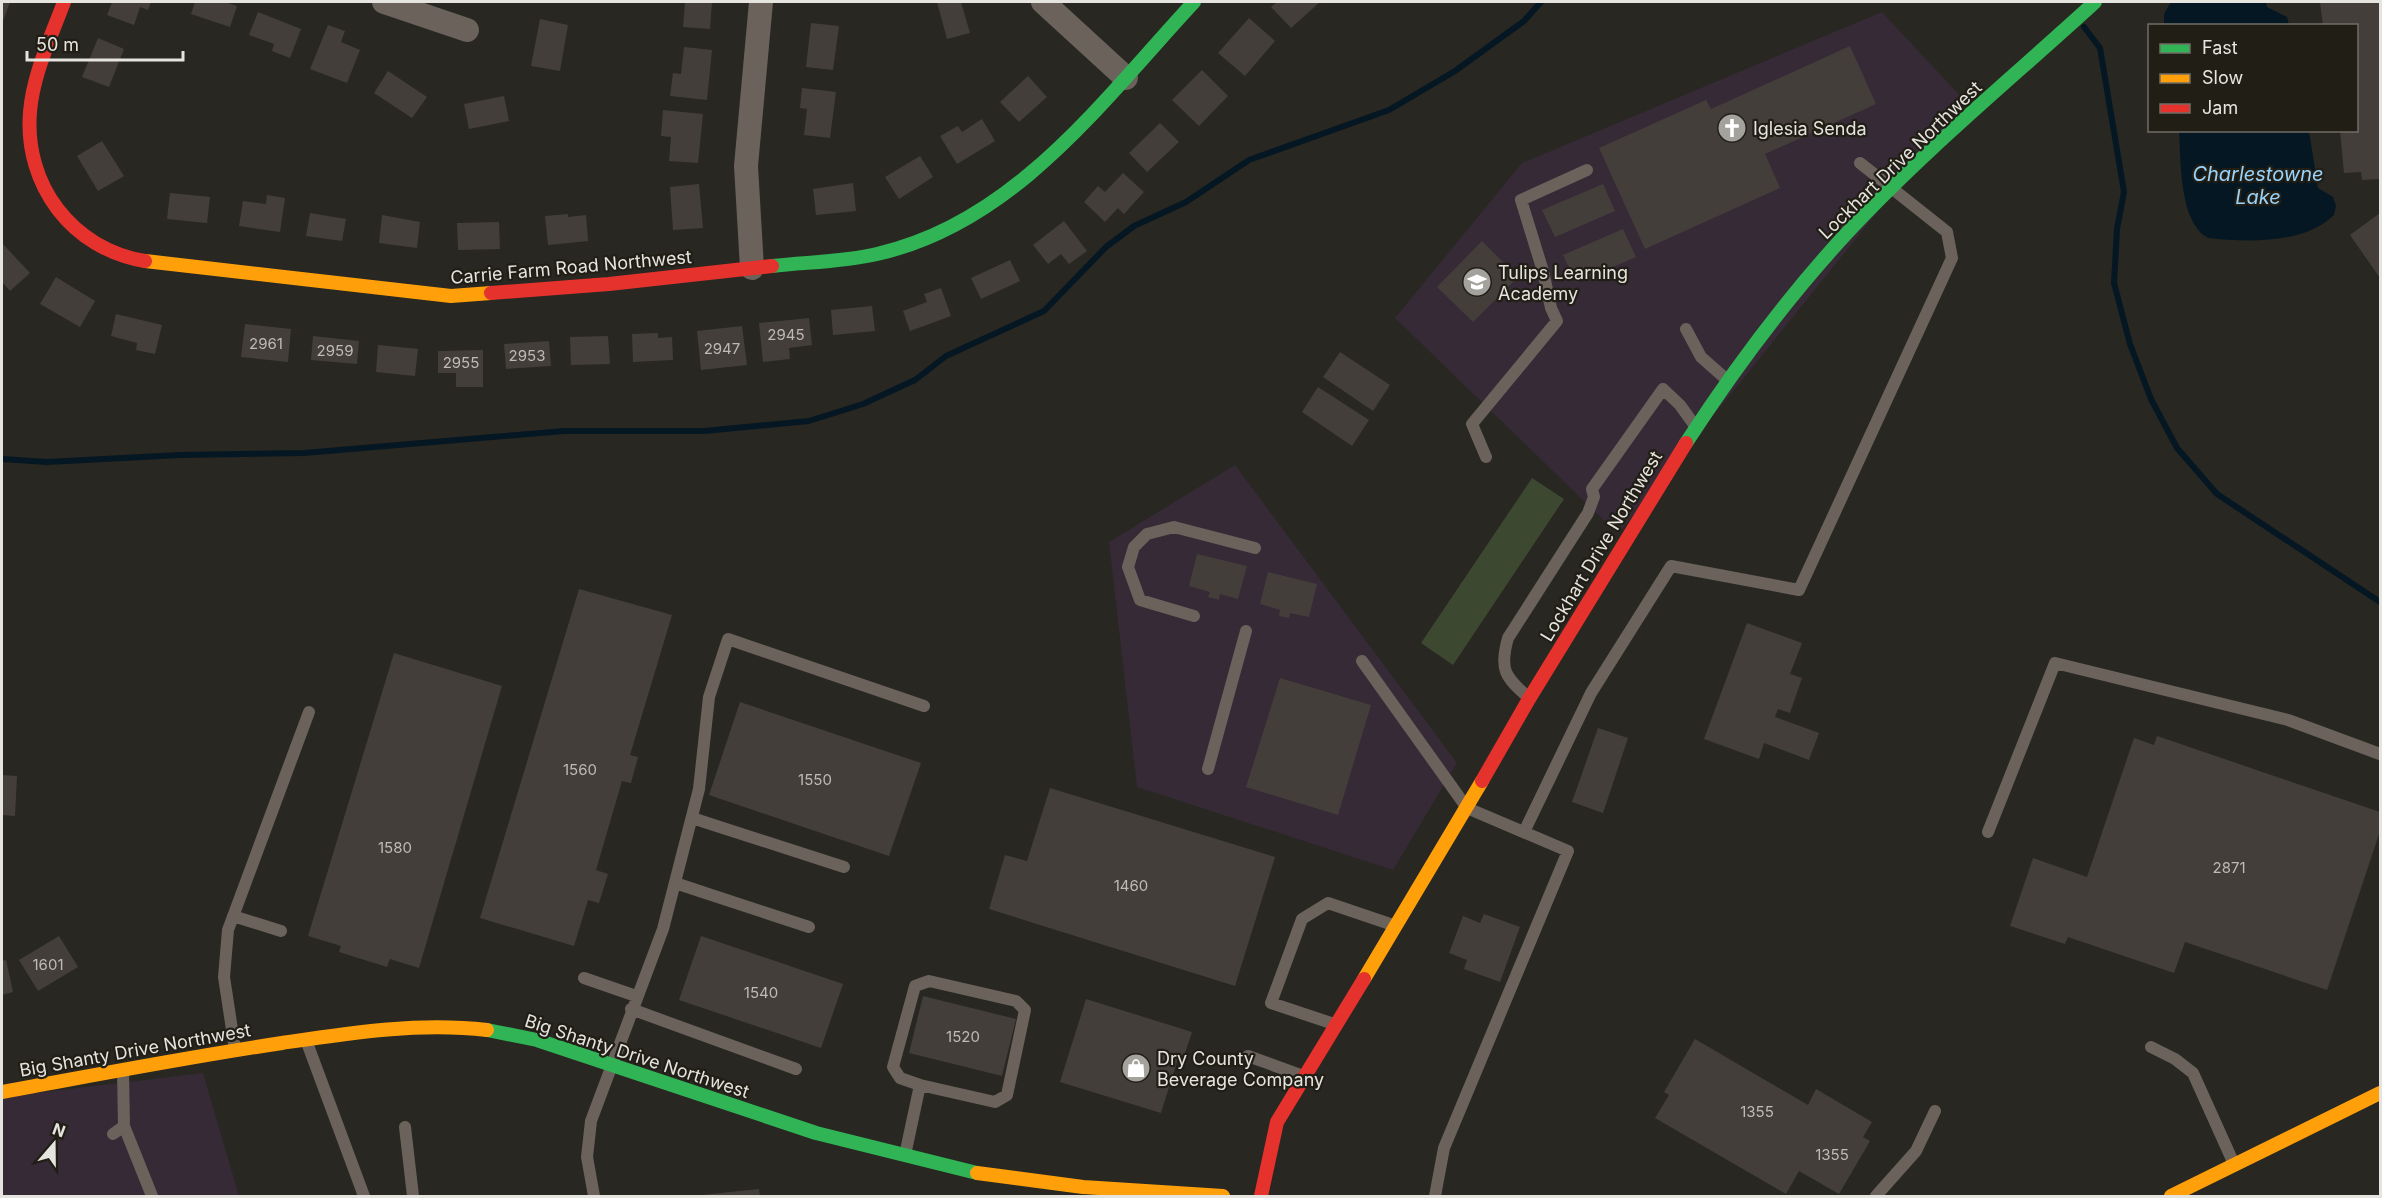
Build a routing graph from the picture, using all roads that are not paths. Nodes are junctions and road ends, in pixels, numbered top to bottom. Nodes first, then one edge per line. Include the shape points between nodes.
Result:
1 (64, 2) edge
2 (384, 2) edge
3 (761, 2) edge
4 (1044, 2) edge
5 (1194, 2) edge
6 (2091, 4) edge
7 (467, 30) dead end
8 (1126, 78) junction
9 (1860, 163) dead end
10 (1587, 170) dead end
11 (1892, 188) junction
12 (752, 268) junction
13 (1686, 329) dead end
14 (1727, 379) junction
15 (1696, 426) junction
16 (1486, 457) dead end
17 (1255, 548) dead end
18 (1194, 616) dead end
19 (1246, 631) dead end
20 (1362, 661) dead end
21 (1529, 699) junction
22 (924, 706) dead end
23 (309, 712) dead end
24 (2380, 754) edge
25 (1208, 769) dead end
26 (1467, 808) junction
27 (692, 818) junction
28 (1524, 832) junction
29 (1988, 832) dead end
30 (844, 867) dead end
31 (675, 883) junction
32 (233, 916) junction
33 (1396, 926) junction
34 (809, 927) dead end
35 (282, 931) dead end
36 (584, 978) dead end
37 (636, 996) junction
38 (631, 1009) junction
39 (1335, 1025) junction
40 (305, 1039) junction
41 (2151, 1047) dead end
42 (236, 1050) junction
43 (1248, 1056) dead end
44 (610, 1065) junction
45 (796, 1069) dead end
46 (123, 1070) junction
47 (1304, 1076) junction
48 (920, 1085) junction
49 (2, 1092) edge
50 (2380, 1093) edge
51 (1935, 1112) dead end
52 (124, 1126) junction
53 (405, 1127) dead end
54 (113, 1134) dead end
55 (904, 1156) junction
56 (2235, 1165) junction
57 (1139, 1193) edge
58 (152, 1197) edge
59 (364, 1197) edge
60 (413, 1197) edge
61 (594, 1197) edge
62 (1222, 1197) edge
63 (1261, 1197) edge
64 (1435, 1197) edge
65 (1876, 1197) edge
66 (2171, 1197) edge

1 - 12 street, Carrie Farm Road Northwest via 33,93 30,147 43,188 60,214 84,236 114,254 156,263 450,296
2 - 7 street
3 - 12 street via 746,166
4 - 8 street
5 - 8 street, Carrie Farm Road Northwest
6 - 11 street, Lockhart Drive Northwest
8 - 12 street, Carrie Farm Road Northwest via 1028,176 962,222 877,254
9 - 11 lane
10 - 16 lane via 1521,200 1557,321 1472,424
11 - 14 street, Lockhart Drive Northwest via 1818,265
11 - 28 lane via 1947,232 1952,258 1799,590 1671,566 1591,693
13 - 14 lane via 1701,357
14 - 15 street, Lockhart Drive Northwest
15 - 21 street, Lockhart Drive Northwest
15 - 21 lane via 1663,389 1592,489 1594,497 1588,513 1508,638 1504,671
17 - 18 lane via 1174,527 1147,534 1134,548 1128,567 1140,600
19 - 25 lane
20 - 26 lane
21 - 26 street, Lockhart Drive Northwest
22 - 27 lane via 728,639 709,697
23 - 32 lane
24 - 29 lane via 2288,720 2055,663
26 - 28 lane
26 - 33 street, Lockhart Drive Northwest
27 - 30 lane
27 - 31 lane
28 - 64 lane via 1568,851 1443,1148
31 - 34 lane
31 - 37 lane via 663,929
32 - 35 lane
32 - 42 lane via 224,977
33 - 39 street, Lockhart Drive Northwest
33 - 39 lane via 1329,903 1302,919 1271,1003
36 - 37 lane
37 - 38 lane
38 - 44 lane
38 - 45 lane
39 - 47 street, Lockhart Drive Northwest
40 - 42 street, Big Shanty Drive Northwest
40 - 44 street, Big Shanty Drive Northwest via 424,1027 484,1030 537,1040
40 - 59 lane
41 - 56 lane via 2193,1073
42 - 46 street, Big Shanty Drive Northwest
43 - 47 lane
44 - 55 street, Big Shanty Drive Northwest via 816,1132
44 - 61 lane via 588,1134 587,1157
46 - 49 street, Big Shanty Drive Northwest
46 - 52 lane
47 - 63 street, Lockhart Drive Northwest via 1277,1122
48 - 48 lane via 995,1102 1007,1095 1025,1010 1016,1001 929,981 915,986 893,1067 900,1078
48 - 55 lane
50 - 56 street
51 - 65 lane via 1916,1151
52 - 54 lane
52 - 58 lane
53 - 60 lane
55 - 57 street, Big Shanty Drive Northwest via 1029,1182
56 - 66 street
57 - 62 street, Big Shanty Drive Northwest

